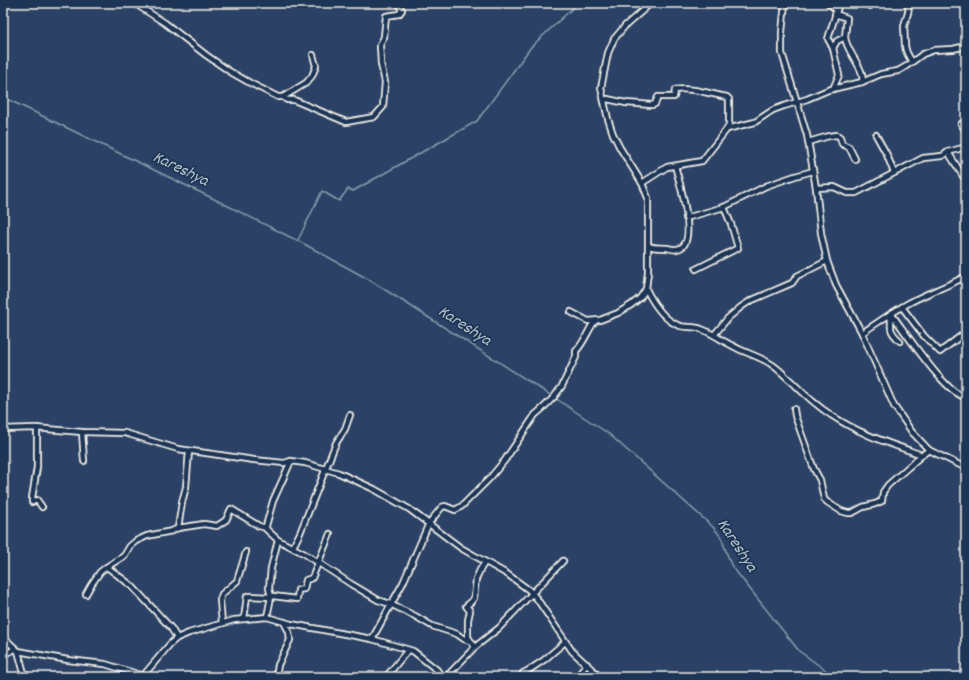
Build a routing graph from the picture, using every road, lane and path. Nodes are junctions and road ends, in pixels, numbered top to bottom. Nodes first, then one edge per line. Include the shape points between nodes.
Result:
1 (134, 3) edge
2 (400, 3) edge
3 (651, 3) edge
4 (785, 3) edge
5 (828, 3) edge
6 (839, 3) edge
7 (861, 3) edge
8 (907, 3) edge
9 (870, 6) dead end
10 (836, 12) junction
11 (845, 37) junction
12 (966, 46) edge
13 (833, 48) junction
14 (313, 54) dead end
15 (912, 62) junction
16 (862, 82) junction
17 (833, 89) junction
18 (284, 97) junction
19 (604, 101) junction
20 (798, 102) junction
21 (961, 124) dead end
22 (727, 129) junction
23 (966, 131) edge
24 (876, 135) dead end
25 (808, 142) junction
26 (966, 147) edge
27 (948, 152) junction
28 (855, 159) dead end
29 (675, 166) junction
30 (813, 171) junction
31 (894, 173) junction
32 (966, 181) edge
33 (642, 183) junction
34 (816, 188) junction
35 (724, 206) junction
36 (686, 218) junction
37 (649, 246) junction
38 (827, 261) junction
39 (696, 269) dead end
40 (966, 276) edge
41 (646, 289) junction
42 (902, 307) junction
43 (571, 312) dead end
44 (891, 314) junction
45 (595, 321) junction
46 (966, 332) edge
47 (862, 333) junction
48 (714, 335) junction
49 (900, 341) dead end
50 (966, 396) edge
51 (794, 409) dead end
52 (350, 414) dead end
53 (37, 428) junction
54 (3, 429) edge
55 (82, 432) junction
56 (929, 450) junction
57 (189, 451) junction
58 (922, 455) junction
59 (84, 461) dead end
60 (291, 461) junction
61 (966, 468) edge
62 (325, 469) junction
63 (42, 507) dead end
64 (429, 523) junction
65 (178, 528) junction
66 (266, 528) junction
67 (330, 534) dead end
68 (278, 540) junction
69 (292, 547) junction
70 (246, 552) dead end
71 (563, 561) dead end
72 (318, 562) junction
73 (485, 562) junction
74 (107, 567) junction
75 (532, 593) junction
76 (86, 594) dead end
77 (271, 597) junction
78 (390, 604) junction
79 (267, 617) junction
80 (244, 619) junction
81 (284, 622) junction
82 (222, 623) junction
83 (3, 637) edge
84 (177, 638) junction
85 (372, 639) junction
86 (470, 641) junction
87 (565, 642) junction
88 (475, 646) junction
89 (16, 650) junction
90 (408, 650) junction
91 (3, 653) edge
92 (587, 664) junction
93 (145, 676) edge
94 (25, 677) edge
95 (276, 677) edge
96 (386, 677) edge
97 (442, 677) edge
98 (446, 677) edge
99 (521, 677) edge
100 (577, 677) edge
101 (600, 677) edge

1 - 18 street via 229,71 275,96
2 - 18 street via 402,10 399,14 386,16 384,37 380,45 385,82 382,107 374,117 346,122
3 - 19 street via 625,26 610,46 602,81
4 - 20 street via 782,53
5 - 10 street
6 - 10 street
7 - 9 street
8 - 15 street via 909,6 904,28 906,49
10 - 11 street via 847,18
10 - 13 street via 828,39
11 - 13 street via 837,41
11 - 16 street via 862,75
12 - 15 street via 934,50
13 - 17 street via 839,75
14 - 18 street via 316,66 312,76
15 - 16 street via 898,71 881,74
16 - 17 street
17 - 20 street
19 - 22 street via 652,105 658,97 674,97 675,90 699,90 727,96
19 - 33 street via 613,134
20 - 22 street via 773,110 755,122
20 - 25 street
21 - 23 street
22 - 29 street via 702,161
24 - 31 street
25 - 28 street via 837,135
25 - 30 street
26 - 27 street
27 - 31 street via 942,156 923,158
27 - 32 street
29 - 33 street via 664,168
29 - 36 street via 683,193
30 - 34 street
30 - 35 street via 766,186
31 - 34 street via 856,194 834,187
33 - 37 street via 648,198
34 - 38 street
35 - 36 street
35 - 39 street via 738,248
36 - 37 street via 687,235 681,248 655,249
37 - 41 street
38 - 47 street via 836,285
38 - 48 street via 797,276 789,285 750,301 728,318
40 - 42 street
41 - 45 street via 640,298 618,313
41 - 48 street via 656,306 674,323 684,327 695,327
42 - 44 street
42 - 46 street via 940,352
43 - 45 street via 588,321
44 - 47 street
44 - 49 street via 891,328
44 - 50 street via 926,362 957,394
45 - 64 street via 576,351 576,357 562,386 549,403 535,415 505,460 462,506 455,510 442,507
47 - 56 street via 894,406 912,432
48 - 58 street via 772,364 808,398 831,415 874,438
51 - 58 street via 820,480 824,499 841,512 852,513 882,501 883,492 888,484
52 - 62 street
53 - 54 street
53 - 55 street
53 - 63 street via 37,467 32,502 39,502
55 - 57 street via 131,434
55 - 59 street
56 - 58 street
56 - 61 street
57 - 60 street via 284,463
57 - 65 street via 186,487
60 - 62 street
60 - 66 street via 273,501
62 - 64 street via 374,489
62 - 69 street
64 - 73 street via 461,548
64 - 78 street via 403,583
65 - 66 street via 204,524 217,526 226,520 231,509
65 - 74 street via 172,532 147,536 136,541 124,556
66 - 68 street
67 - 72 street
68 - 69 street
68 - 77 street via 271,568
69 - 72 street
70 - 82 street via 237,581 222,594
71 - 75 street
72 - 77 street via 312,578 306,580 304,589 298,590 297,599
72 - 78 street via 378,600
73 - 75 street via 507,574
73 - 86 street via 476,579 474,598 466,606 470,611
74 - 76 street
74 - 84 street via 132,586 171,628
75 - 87 street
75 - 88 street via 499,628
77 - 79 street
77 - 80 street via 247,596
78 - 85 street
78 - 86 street via 432,626
79 - 80 street
79 - 81 street
80 - 82 street
81 - 85 street
81 - 95 street via 290,640 278,665
82 - 84 street
83 - 89 street
84 - 93 street
85 - 90 street
86 - 88 street
87 - 92 street
87 - 99 street
88 - 98 street
89 - 91 street
89 - 93 street via 105,664
89 - 94 street
90 - 96 street
90 - 97 street via 413,651 437,670
92 - 100 street
92 - 101 street

